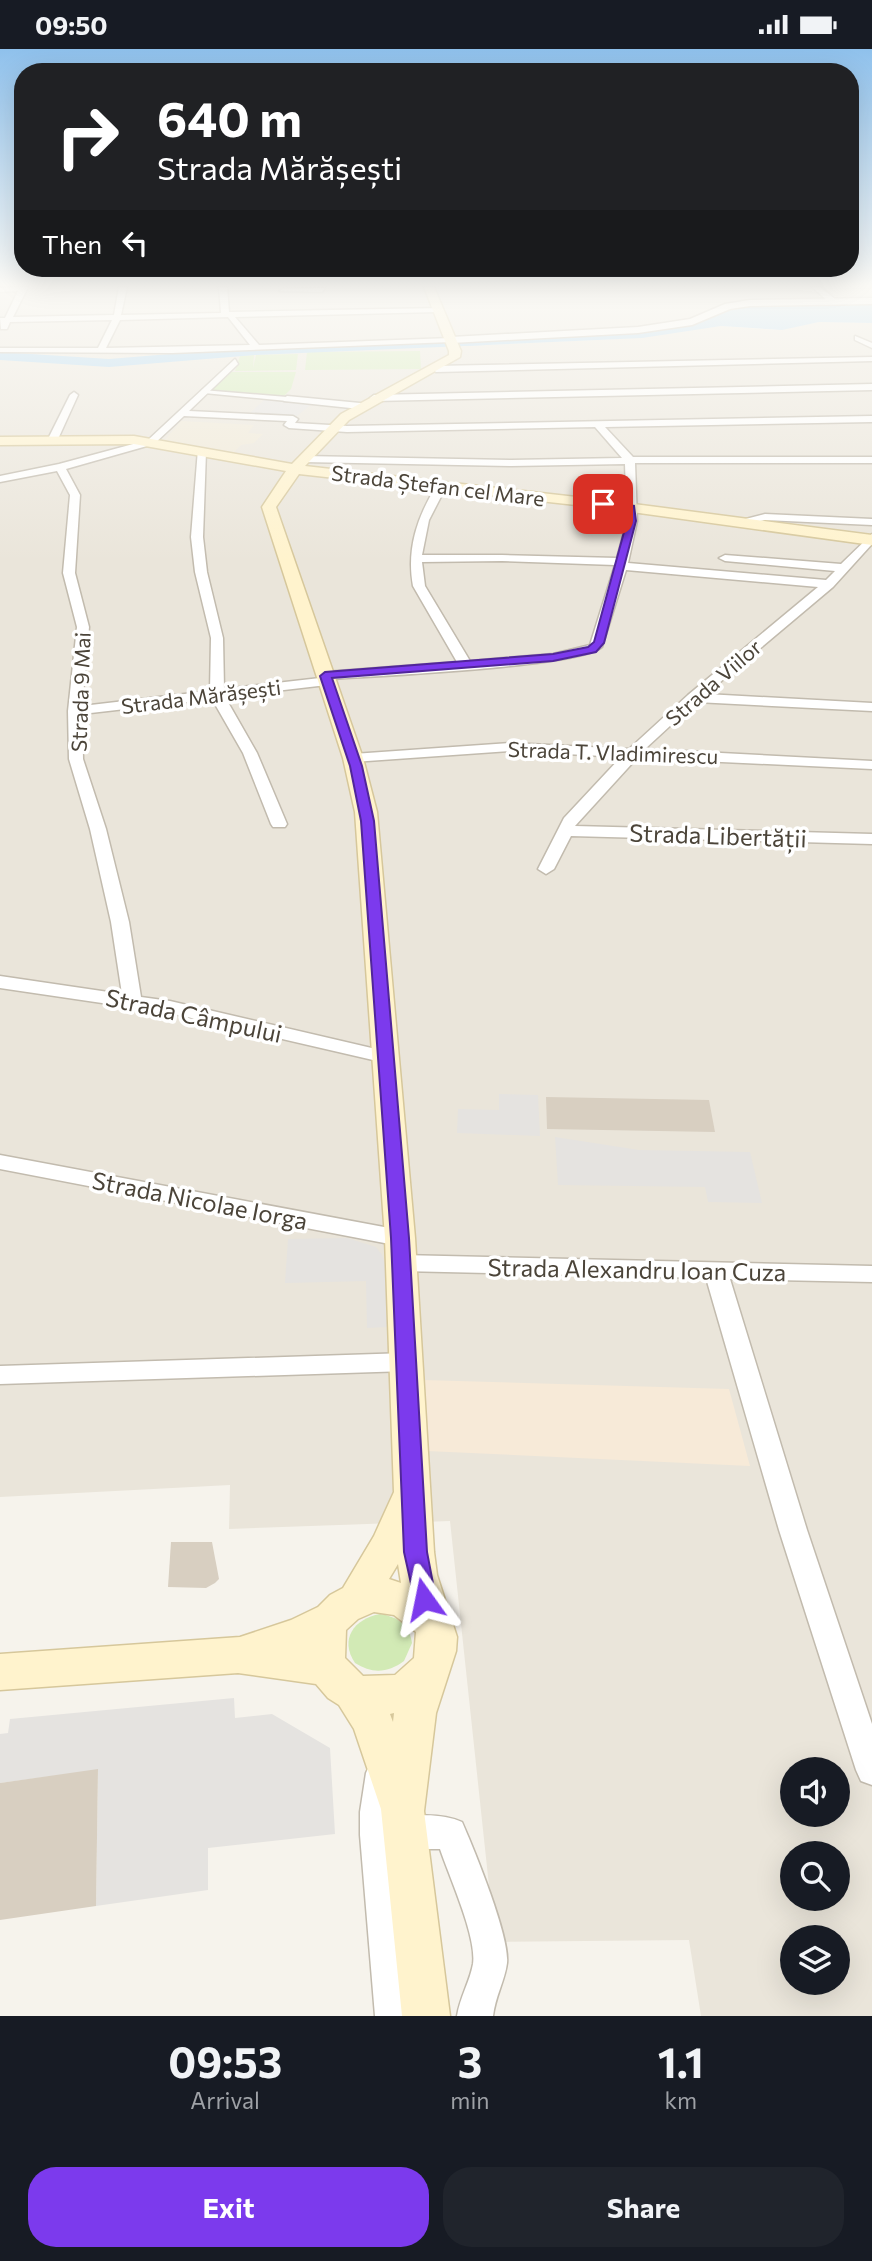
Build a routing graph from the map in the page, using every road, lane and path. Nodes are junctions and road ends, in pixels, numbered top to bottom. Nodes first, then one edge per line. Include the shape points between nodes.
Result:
1 (217, 379) edge
2 (415, 379) edge
3 (573, 379) edge
4 (606, 379) edge
5 (590, 380) junction
6 (872, 387) edge
7 (204, 391) junction
8 (74, 395) dead end
9 (374, 398) junction
10 (287, 399) joint
11 (360, 406) junction
12 (180, 413) junction
13 (299, 415) dead end
14 (872, 419) edge
15 (338, 423) junction
16 (598, 425) junction
17 (53, 439) junction
18 (0, 441) edge
19 (151, 442) junction
20 (201, 451) junction
21 (630, 460) junction
22 (872, 460) edge
23 (300, 464) junction
24 (60, 467) junction
25 (0, 479) edge
26 (442, 485) junction
27 (631, 508) junction
28 (739, 522) junction
29 (872, 522) edge
30 (871, 539) edge
31 (725, 558) dead end
32 (416, 559) junction
33 (622, 564) junction
34 (843, 568) junction
35 (829, 584) junction
36 (466, 665) junction
37 (326, 678) junction
38 (217, 695) junction
39 (693, 698) junction
40 (872, 707) edge
41 (75, 711) junction
42 (634, 752) junction
43 (354, 758) junction
44 (872, 765) edge
45 (279, 824) dead end
46 (565, 831) junction
47 (872, 839) edge
48 (546, 869) dead end
49 (0, 982) edge
50 (132, 1000) junction
51 (386, 1056) junction
52 (0, 1162) edge
53 (400, 1238) junction
54 (401, 1263) junction
55 (716, 1272) junction
56 (872, 1274) edge
57 (407, 1362) junction
58 (0, 1375) edge
59 (412, 1490) junction
60 (344, 1609) junction
61 (431, 1622) junction
62 (238, 1655) junction
63 (431, 1668) junction
64 (0, 1672) edge
65 (340, 1679) junction
66 (385, 1753) junction
67 (872, 1770) edge
68 (403, 1822) junction
69 (451, 1833) joint
70 (393, 2016) edge
71 (426, 2016) edge
72 (475, 2016) edge

1 - 7 street
2 - 9 main road
3 - 5 street
4 - 5 street
5 - 6 street
5 - 9 street
7 - 10 street
7 - 12 street
8 - 17 street
9 - 11 main road
10 - 11 street
11 - 15 main road
12 - 15 street via 293,419 289,425
12 - 19 street
13 - 15 street
14 - 16 street
15 - 16 street
15 - 23 main road
16 - 21 street
17 - 18 main road, Strada Ștefan cel Mare
17 - 19 main road, Strada Ștefan cel Mare
19 - 20 main road, Strada Ștefan cel Mare
19 - 24 street
20 - 23 main road, Strada Ștefan cel Mare
20 - 38 street via 197,537 217,638
21 - 22 street
21 - 23 street
21 - 27 street, Strada Mărășești
23 - 26 main road, Strada Ștefan cel Mare
23 - 37 main road via 269,507
24 - 25 street
24 - 41 street, Strada 9 Mai via 75,495 69,573 83,627
26 - 27 main road, Strada Ștefan cel Mare
26 - 32 street via 425,514
27 - 28 main road, Strada Ștefan cel Mare
27 - 33 street, Strada Mărășești
28 - 29 street via 765,517
28 - 30 main road, Strada Ștefan cel Mare
30 - 34 street, Strada Viilor
31 - 34 street
32 - 33 street
32 - 36 street via 419,586
33 - 35 street
33 - 36 street, Strada Mărășești via 599,643 592,650
34 - 35 street, Strada Viilor
35 - 39 street, Strada Viilor
36 - 37 street, Strada Mărășești
37 - 38 street, Strada Mărășești
37 - 43 main road
38 - 41 street, Strada Mărășești
38 - 45 street via 250,753
39 - 40 street
39 - 42 street, Strada Viilor
41 - 50 street, Strada 9 Mai via 76,759 117,909
42 - 43 street, Strada T. Vladimirescu via 510,747
42 - 44 street, Strada T. Vladimirescu
42 - 46 street, Strada Viilor
43 - 51 main road via 366,812
46 - 47 street, Strada Libertății
46 - 48 street, Strada Viilor
49 - 50 street, Strada Câmpului
50 - 51 street, Strada Câmpului
51 - 53 main road
52 - 53 street, Strada Nicolae Iorga
53 - 54 main road
54 - 55 street, Strada Alexandru Ioan Cuza
54 - 57 main road
55 - 56 street, Strada Alexandru Ioan Cuza
55 - 67 street
57 - 58 street
57 - 59 main road
59 - 60 main road via 389,1544
59 - 61 main road via 418,1575
60 - 61 main road via 383,1595 408,1600
60 - 62 main road via 284,1641
60 - 65 main road via 323,1643
61 - 63 main road via 436,1653
62 - 64 main road
62 - 65 main road
63 - 65 main road via 421,1681 397,1693 370,1696
63 - 68 main road via 415,1713
65 - 66 main road via 372,1721
66 - 68 main road
66 - 70 street via 376,1835
68 - 69 street
68 - 71 main road
69 - 72 street via 488,1940 490,1964

